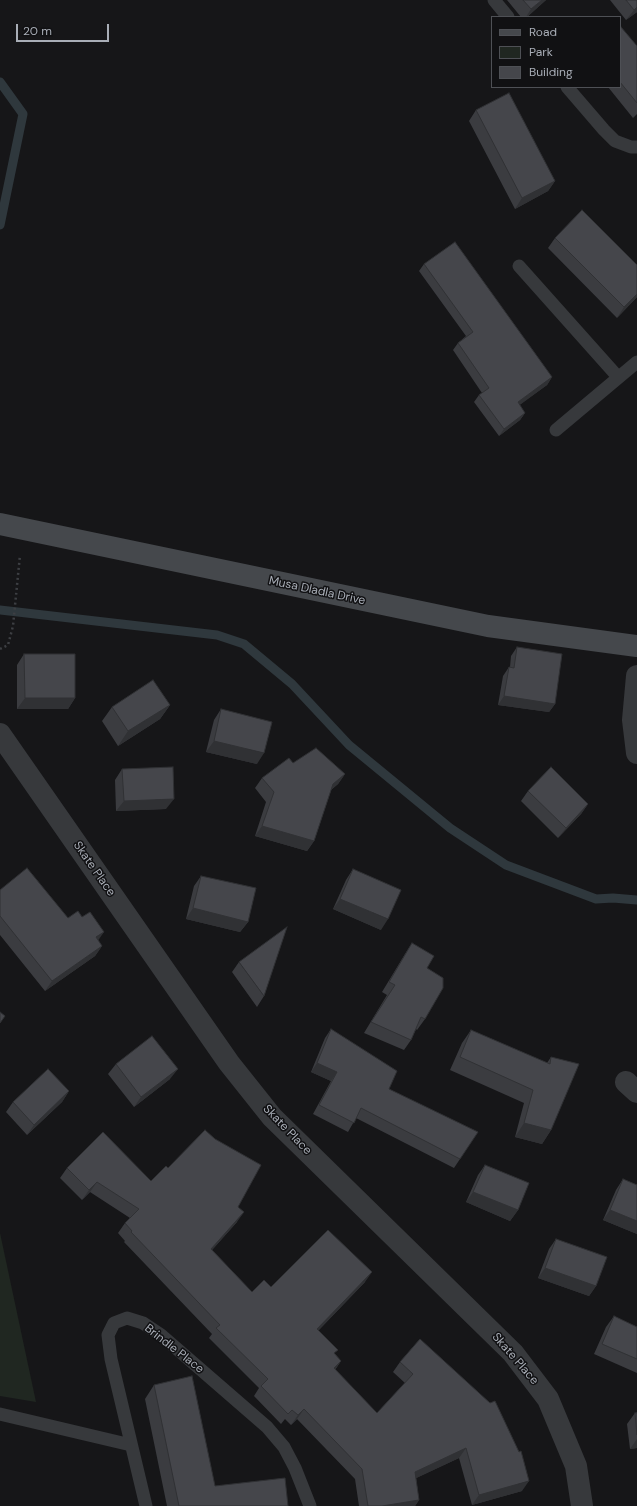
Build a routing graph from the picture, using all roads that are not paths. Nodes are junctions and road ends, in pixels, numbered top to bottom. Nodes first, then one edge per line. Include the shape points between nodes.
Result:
1 (494, 0) edge
2 (507, 16) edge
3 (568, 88) edge
4 (637, 146) edge
5 (519, 266) dead end
6 (637, 362) edge
7 (618, 378) junction
8 (556, 430) dead end
9 (0, 524) edge
10 (637, 646) edge
11 (637, 676) edge
12 (0, 734) edge
13 (637, 754) edge
14 (0, 1414) edge
15 (131, 1445) junction
16 (146, 1506) edge
17 (310, 1506) edge
18 (582, 1506) edge

1 - 2 lane
3 - 4 lane via 615,141 631,148
5 - 7 lane
6 - 7 lane
7 - 8 lane
9 - 10 street, Musa Dladla Drive via 488,626
11 - 13 street via 633,720
12 - 18 street, Skate Place via 229,1063 272,1117 508,1347 548,1399 576,1466
14 - 15 lane
15 - 16 lane, Brindle Place
15 - 17 lane, Brindle Place via 108,1335 114,1323 127,1318 143,1323 161,1335 267,1427 284,1447

